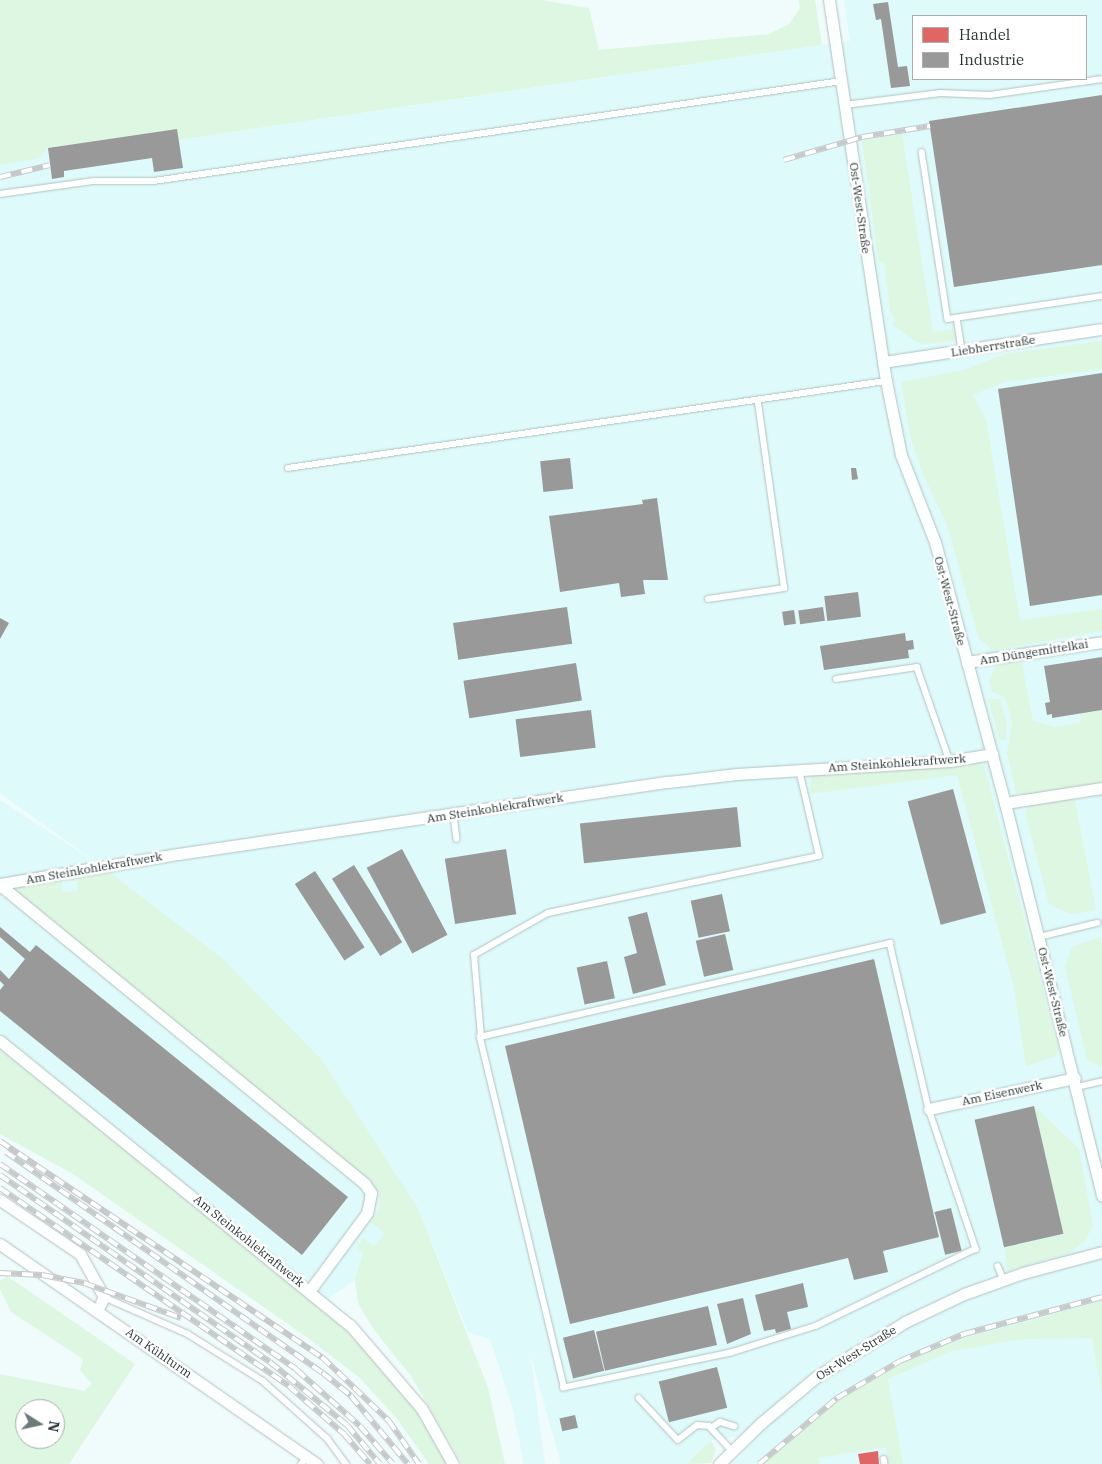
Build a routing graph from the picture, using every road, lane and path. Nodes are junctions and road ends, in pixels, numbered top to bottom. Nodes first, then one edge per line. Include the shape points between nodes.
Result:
1 (829, 0) edge
2 (1102, 79) edge
3 (842, 81) junction
4 (845, 105) junction
5 (922, 152) dead end
6 (0, 194) edge
7 (1102, 296) edge
8 (957, 318) junction
9 (1102, 329) edge
10 (962, 350) junction
11 (883, 362) junction
12 (886, 381) junction
13 (758, 402) junction
14 (288, 468) dead end
15 (708, 599) dead end
16 (1102, 642) edge
17 (966, 662) junction
18 (836, 679) dead end
19 (992, 754) junction
20 (950, 761) junction
21 (799, 770) junction
22 (1102, 788) edge
23 (1005, 803) junction
24 (454, 815) junction
25 (457, 838) dead end
26 (0, 885) edge
27 (1098, 923) dead end
28 (1039, 937) junction
29 (480, 1037) junction
30 (0, 1041) edge
31 (1102, 1081) edge
32 (1076, 1083) junction
33 (929, 1109) junction
34 (1102, 1196) edge
35 (0, 1200) edge
36 (0, 1244) edge
37 (1102, 1252) edge
38 (998, 1266) dead end
39 (1004, 1280) junction
40 (310, 1290) junction
41 (104, 1297) junction
42 (97, 1311) junction
43 (639, 1398) dead end
44 (734, 1426) dead end
45 (711, 1428) junction
46 (732, 1451) junction
47 (308, 1461) edge
48 (346, 1464) edge
49 (453, 1464) edge
50 (719, 1464) edge

1 - 3 street, Ost-West-Straße
2 - 4 lane via 990,95 940,93
3 - 4 street, Ost-West-Straße
3 - 6 lane via 154,181 94,182
4 - 11 street, Ost-West-Straße
5 - 8 lane via 941,286 948,319
7 - 8 lane
8 - 10 lane
9 - 10 street, Liebherrstraße
10 - 11 street, Liebherrstraße
11 - 12 street, Ost-West-Straße
12 - 13 lane
12 - 17 street, Ost-West-Straße via 900,454 935,542
13 - 14 lane
13 - 15 lane via 784,588
16 - 17 street, Am Düngemittelkai
17 - 19 street, Ost-West-Straße
18 - 20 lane via 917,668
19 - 20 street, Am Steinkohlekraftwerk
19 - 23 street, Ost-West-Straße
20 - 21 street, Am Steinkohlekraftwerk
21 - 24 street, Am Steinkohlekraftwerk via 668,782
21 - 29 lane via 819,856 548,913 474,955
22 - 23 street
23 - 28 street, Ost-West-Straße
24 - 25 lane
24 - 26 street, Am Steinkohlekraftwerk via 131,862
26 - 40 street, Am Steinkohlekraftwerk via 365,1184 370,1193 367,1213
27 - 28 lane
28 - 32 street, Ost-West-Straße
29 - 33 lane via 890,943
29 - 33 lane via 564,1388 731,1352 817,1326 976,1249
30 - 40 street, Am Steinkohlekraftwerk
31 - 32 lane, Am Eisenwerk
32 - 33 street, Am Eisenwerk
32 - 34 street, Ost-West-Straße
35 - 41 street via 80,1254
36 - 42 street, Am Kühlturm
37 - 39 street, Ost-West-Straße
38 - 39 lane
39 - 46 street, Ost-West-Straße via 938,1306 856,1350 791,1396
40 - 49 street, Am Steinkohlekraftwerk via 383,1360 422,1408
41 - 42 street
41 - 48 lane via 188,1334 262,1381 328,1439
42 - 47 street, Am Kühlturm
43 - 45 lane via 678,1440 697,1425
44 - 45 lane via 720,1422
45 - 46 lane
46 - 50 street, Ost-West-Straße

